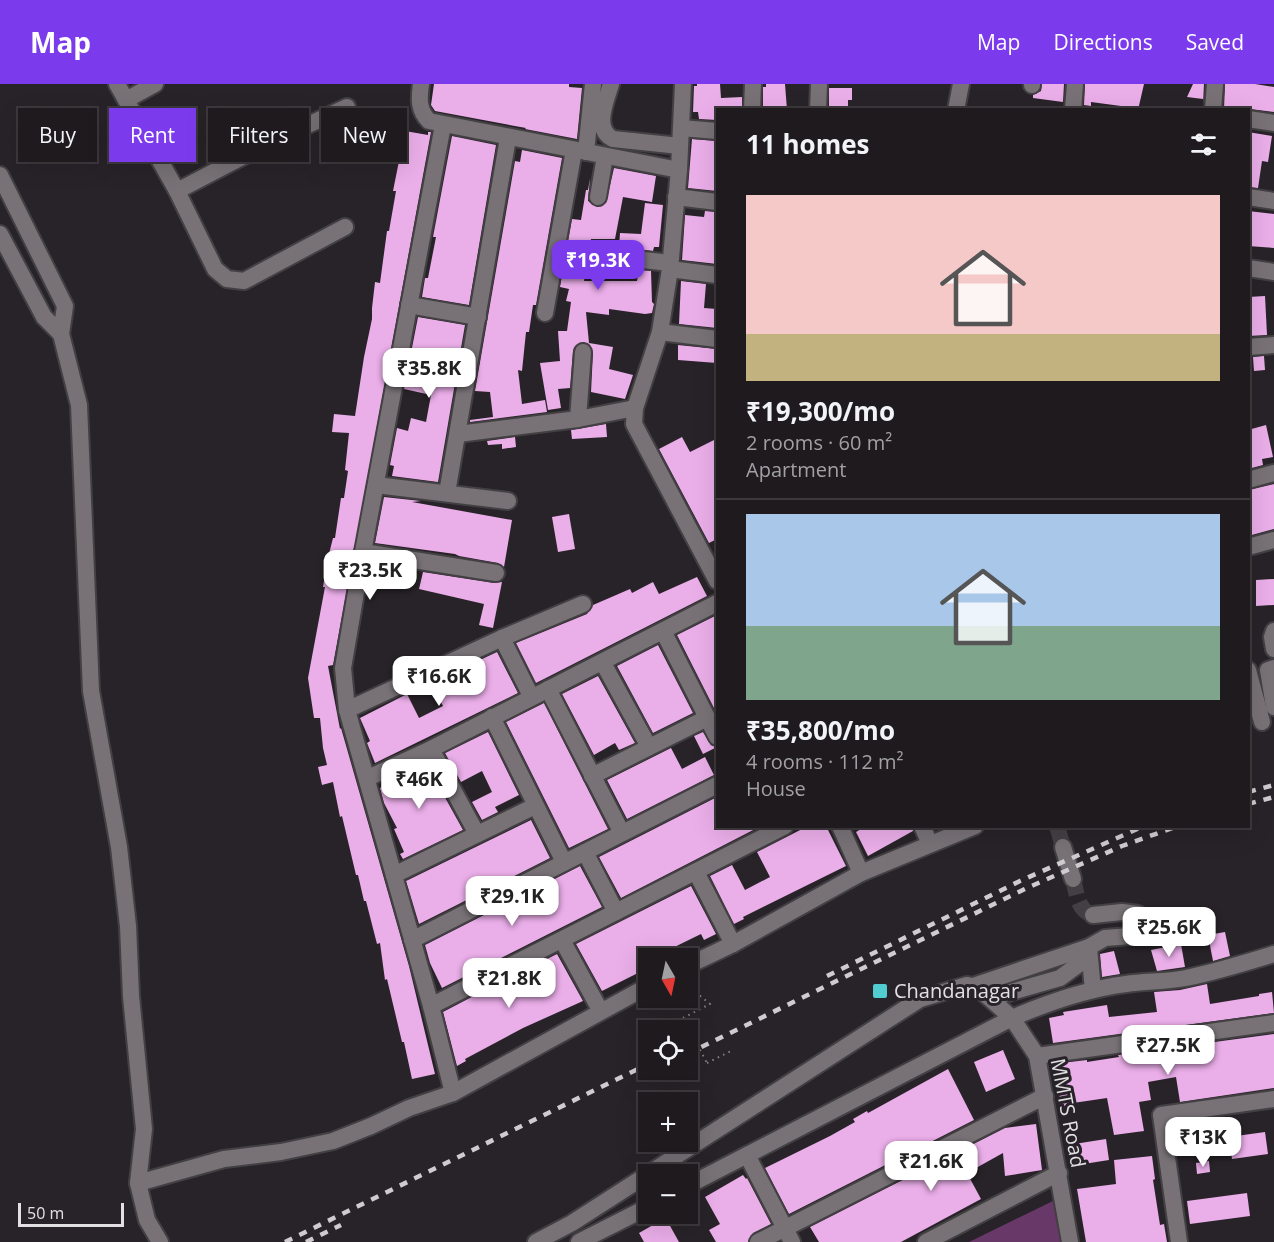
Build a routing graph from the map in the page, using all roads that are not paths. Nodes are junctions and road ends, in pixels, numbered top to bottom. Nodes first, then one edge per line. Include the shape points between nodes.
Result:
1 (117, 84) edge
2 (155, 84) edge
3 (421, 84) edge
4 (593, 84) edge
5 (611, 84) edge
6 (683, 84) edge
7 (753, 84) edge
8 (819, 84) edge
9 (961, 84) edge
10 (1075, 84) edge
11 (1215, 84) edge
12 (126, 100) junction
13 (347, 107) dead end
14 (752, 108) edge
15 (818, 108) edge
16 (956, 108) edge
17 (1073, 108) edge
18 (1213, 108) edge
19 (1250, 119) edge
20 (1274, 123) edge
21 (442, 125) junction
22 (681, 128) junction
23 (716, 131) edge
24 (508, 138) junction
25 (680, 146) junction
26 (580, 151) junction
27 (605, 156) junction
28 (679, 170) junction
29 (0, 175) edge
30 (177, 191) junction
31 (598, 197) dead end
32 (676, 197) junction
33 (1250, 197) edge
34 (1274, 201) edge
35 (716, 202) edge
36 (345, 227) dead end
37 (0, 234) edge
38 (617, 257) dead end
39 (670, 266) junction
40 (1250, 268) edge
41 (1274, 272) edge
42 (716, 275) edge
43 (409, 304) junction
44 (545, 314) dead end
45 (478, 317) junction
46 (660, 332) junction
47 (61, 334) junction
48 (716, 339) edge
49 (1274, 345) edge
50 (1250, 347) edge
51 (583, 352) dead end
52 (635, 408) junction
53 (578, 419) junction
54 (458, 434) junction
55 (1274, 473) edge
56 (1250, 479) edge
57 (376, 485) junction
58 (447, 494) junction
59 (508, 501) dead end
60 (1274, 540) edge
61 (1250, 546) edge
62 (710, 551) edge
63 (363, 552) junction
64 (496, 573) dead end
65 (716, 577) edge
66 (583, 604) dead end
67 (716, 604) edge
68 (663, 631) junction
69 (1274, 631) edge
70 (502, 638) junction
71 (1274, 649) edge
72 (603, 663) junction
73 (1274, 668) edge
74 (1250, 678) edge
75 (548, 688) junction
76 (531, 696) junction
77 (1274, 707) edge
78 (347, 710) junction
79 (492, 717) junction
80 (707, 718) junction
81 (1261, 722) edge
82 (716, 735) edge
83 (649, 747) junction
84 (431, 748) junction
85 (592, 776) junction
86 (368, 778) junction
87 (716, 786) edge
88 (535, 806) junction
89 (841, 828) edge
90 (923, 828) edge
91 (970, 828) edge
92 (764, 831) edge
93 (622, 833) junction
94 (477, 834) junction
95 (930, 844) junction
96 (1063, 847) tunnel mouth
97 (585, 852) junction
98 (564, 862) junction
99 (696, 872) junction
100 (861, 873) junction
101 (394, 875) junction
102 (1073, 879) tunnel mouth
103 (616, 912) junction
104 (1094, 915) dead end
105 (412, 940) junction
106 (562, 940) junction
107 (733, 944) junction
108 (1089, 947) junction
109 (1274, 954) edge
110 (698, 961) edge
111 (970, 985) junction
112 (1093, 990) junction
113 (638, 991) edge
114 (990, 998) junction
115 (431, 1006) junction
116 (600, 1010) junction
117 (1012, 1018) junction
118 (1274, 1023) edge
119 (1037, 1056) junction
120 (453, 1093) junction
121 (1045, 1096) junction
122 (1274, 1100) edge
123 (747, 1155) junction
124 (1059, 1173) junction
125 (698, 1180) edge
126 (138, 1183) junction
127 (638, 1212) edge
128 (572, 1223) junction
129 (788, 1235) edge
130 (583, 1240) edge
131 (160, 1242) edge
132 (536, 1242) edge
133 (758, 1242) edge
134 (926, 1242) edge
135 (1070, 1242) edge
136 (1179, 1242) edge

1 - 12 street
2 - 12 street
3 - 21 street via 422,114
4 - 26 street
5 - 25 street via 602,117 607,135 613,139
6 - 22 street
7 - 14 street
8 - 15 street
9 - 16 street
10 - 17 street
11 - 18 street
12 - 30 street
13 - 30 street
19 - 20 street
21 - 24 street
21 - 43 street
22 - 23 street
22 - 25 street
24 - 26 street
24 - 45 street
25 - 28 street
26 - 27 street
26 - 44 street
27 - 28 street
27 - 31 street
28 - 32 street
29 - 47 street via 65,306
30 - 36 street via 215,269 227,279 244,281
32 - 35 street
32 - 39 street
33 - 34 street
37 - 47 street via 44,317
38 - 39 street
39 - 42 street
39 - 46 street
40 - 41 street
43 - 45 street
43 - 57 street
45 - 54 street
46 - 48 street
46 - 52 street
47 - 126 street via 79,405 91,691 119,847 128,926 144,1129
49 - 50 street
51 - 53 street
52 - 53 street
52 - 62 street via 634,424
53 - 54 street
54 - 58 street
55 - 56 street
57 - 58 street
57 - 63 street
58 - 59 street
60 - 61 street
62 - 65 street
63 - 64 street
63 - 78 street via 343,668
66 - 70 street
67 - 68 street
68 - 72 street
68 - 80 street
69 - 71 street
70 - 76 street
70 - 78 street
72 - 75 street
72 - 83 street
73 - 77 street via 1268,670
74 - 81 street
75 - 76 street
75 - 85 street
76 - 79 street
78 - 86 street
79 - 84 street
79 - 88 street
80 - 82 street
80 - 83 street
83 - 85 street
84 - 86 street
84 - 94 street
85 - 93 street
86 - 101 street
87 - 93 street
88 - 94 street
88 - 98 street
89 - 100 street
90 - 95 street
91 - 95 street
92 - 99 street
93 - 97 street
94 - 101 street
95 - 100 street
96 - 102 street
97 - 98 street
97 - 103 street
98 - 105 street
99 - 103 street
99 - 107 street
100 - 107 street
101 - 105 street
103 - 106 street
104 - 108 street via 1138,914 1147,931 1143,935 1105,938
105 - 115 street
106 - 115 street
106 - 116 street
107 - 110 street
108 - 111 street
108 - 112 street
108 - 114 street via 1079,963 1060,978
109 - 112 street via 1184,978
111 - 114 street, MMTS Road
111 - 128 street via 920,999
112 - 117 street via 1043,1004
113 - 116 street
114 - 117 street, MMTS Road
115 - 120 street
116 - 120 street
117 - 119 street, MMTS Road
117 - 123 street
118 - 119 street
119 - 121 street, MMTS Road
120 - 126 street via 333,1141 224,1159
121 - 124 street, MMTS Road
121 - 129 street
122 - 136 street via 1161,1116
123 - 125 street
123 - 129 street
124 - 134 street
124 - 135 street, MMTS Road
126 - 131 street via 147,1220
127 - 130 street
128 - 130 street
128 - 132 street
129 - 133 street

